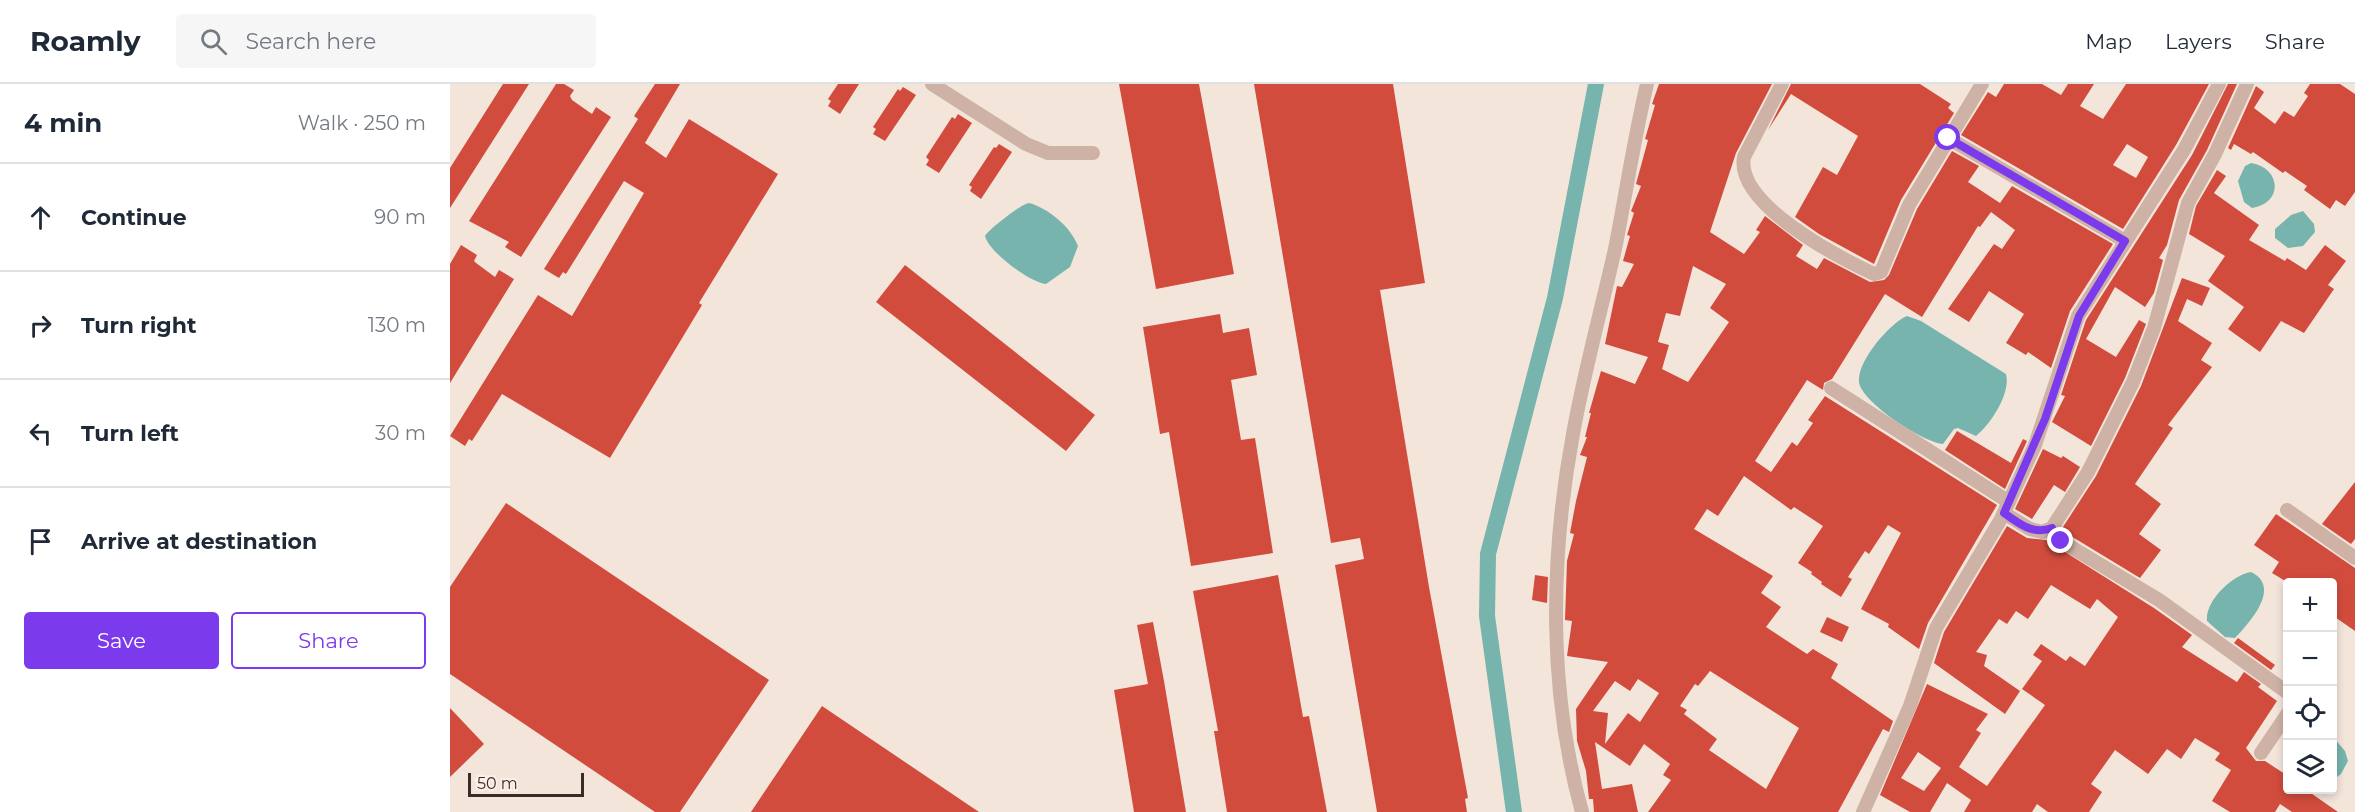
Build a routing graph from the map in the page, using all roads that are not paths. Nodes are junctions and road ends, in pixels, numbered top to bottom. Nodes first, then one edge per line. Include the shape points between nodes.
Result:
1 (932, 84) edge
2 (1647, 84) edge
3 (1782, 84) edge
4 (1982, 84) edge
5 (2219, 84) edge
6 (2247, 84) edge
7 (1948, 138) junction
8 (1093, 153) dead end
9 (2125, 241) junction
10 (1831, 388) dead end
11 (2007, 507) junction
12 (2287, 510) dead end
13 (2052, 528) junction
14 (2355, 558) edge
15 (2283, 689) edge
16 (2283, 720) edge
17 (2261, 753) dead end
18 (1582, 812) edge
19 (1863, 812) edge

1 - 8 street via 1026,144 1048,153
2 - 18 street via 1573,432 1559,540 1555,632 1566,726
3 - 7 street via 1744,157 1742,169 1747,183 1790,225 1874,274 1881,272 1909,205
4 - 7 street
5 - 9 street via 2184,150
6 - 13 street via 2188,203 2165,295 2133,382 2103,445
7 - 9 street
9 - 11 street via 2079,316 2045,419
10 - 11 street
11 - 13 street via 2030,529 2042,532
11 - 19 street via 1936,628 1910,706
12 - 14 street
13 - 15 street via 2053,535 2061,541 2159,600
16 - 17 street

